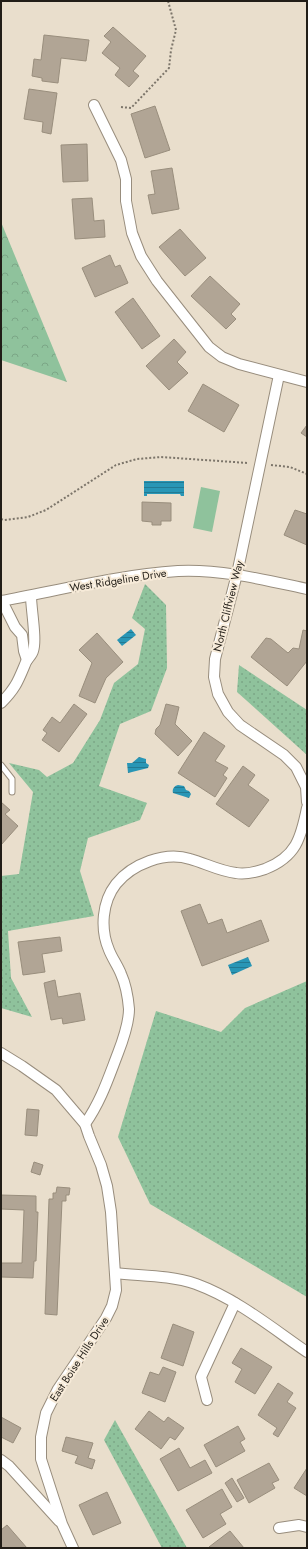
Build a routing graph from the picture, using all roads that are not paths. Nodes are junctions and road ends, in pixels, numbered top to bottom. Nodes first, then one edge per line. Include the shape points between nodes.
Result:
1 (94, 105) dead end
2 (278, 375) junction
3 (307, 382) edge
4 (237, 574) junction
5 (307, 589) edge
6 (31, 596) junction
7 (2, 601) edge
8 (33, 627) junction
9 (18, 630) junction
10 (27, 660) junction
11 (1, 703) edge
12 (1, 765) edge
13 (12, 792) dead end
14 (307, 802) edge
15 (307, 808) edge
16 (1, 1053) edge
17 (84, 1124) junction
18 (115, 1273) junction
19 (235, 1303) junction
20 (307, 1352) edge
21 (207, 1400) dead end
22 (1, 1460) edge
23 (62, 1524) junction
24 (307, 1527) edge
25 (279, 1528) dead end
26 (74, 1548) edge

1 - 2 street via 121,160 126,179 126,201 132,233 141,256 157,281 209,347 222,357 239,364
2 - 3 street
2 - 4 street, North Cliffview Way
4 - 5 street, West Ridgeline Drive
4 - 6 street, West Ridgeline Drive via 178,571 97,581
4 - 14 street, North Cliffview Way via 215,659 214,677 218,694 228,712 240,725 284,755 296,767 306,787
6 - 7 street, West Ridgeline Drive
6 - 8 street
7 - 9 street
8 - 9 street
8 - 10 street via 33,652
9 - 10 street via 22,635
10 - 11 street via 12,692
12 - 13 lane via 12,779
15 - 17 street via 296,845 287,857 256,872 237,874 188,858 173,856 154,859 137,867 116,884 106,907 104,935 125,986 129,1011 124,1035 104,1092
16 - 17 street, East Boise Hills Drive via 56,1090
17 - 18 street, East Boise Hills Drive via 107,1186
18 - 19 street via 162,1276 195,1284
18 - 23 street, East Boise Hills Drive via 116,1290 112,1306 58,1389 46,1414 41,1437 41,1459
19 - 20 street
19 - 21 street via 201,1377
22 - 23 street
23 - 26 street
24 - 25 street via 299,1525

